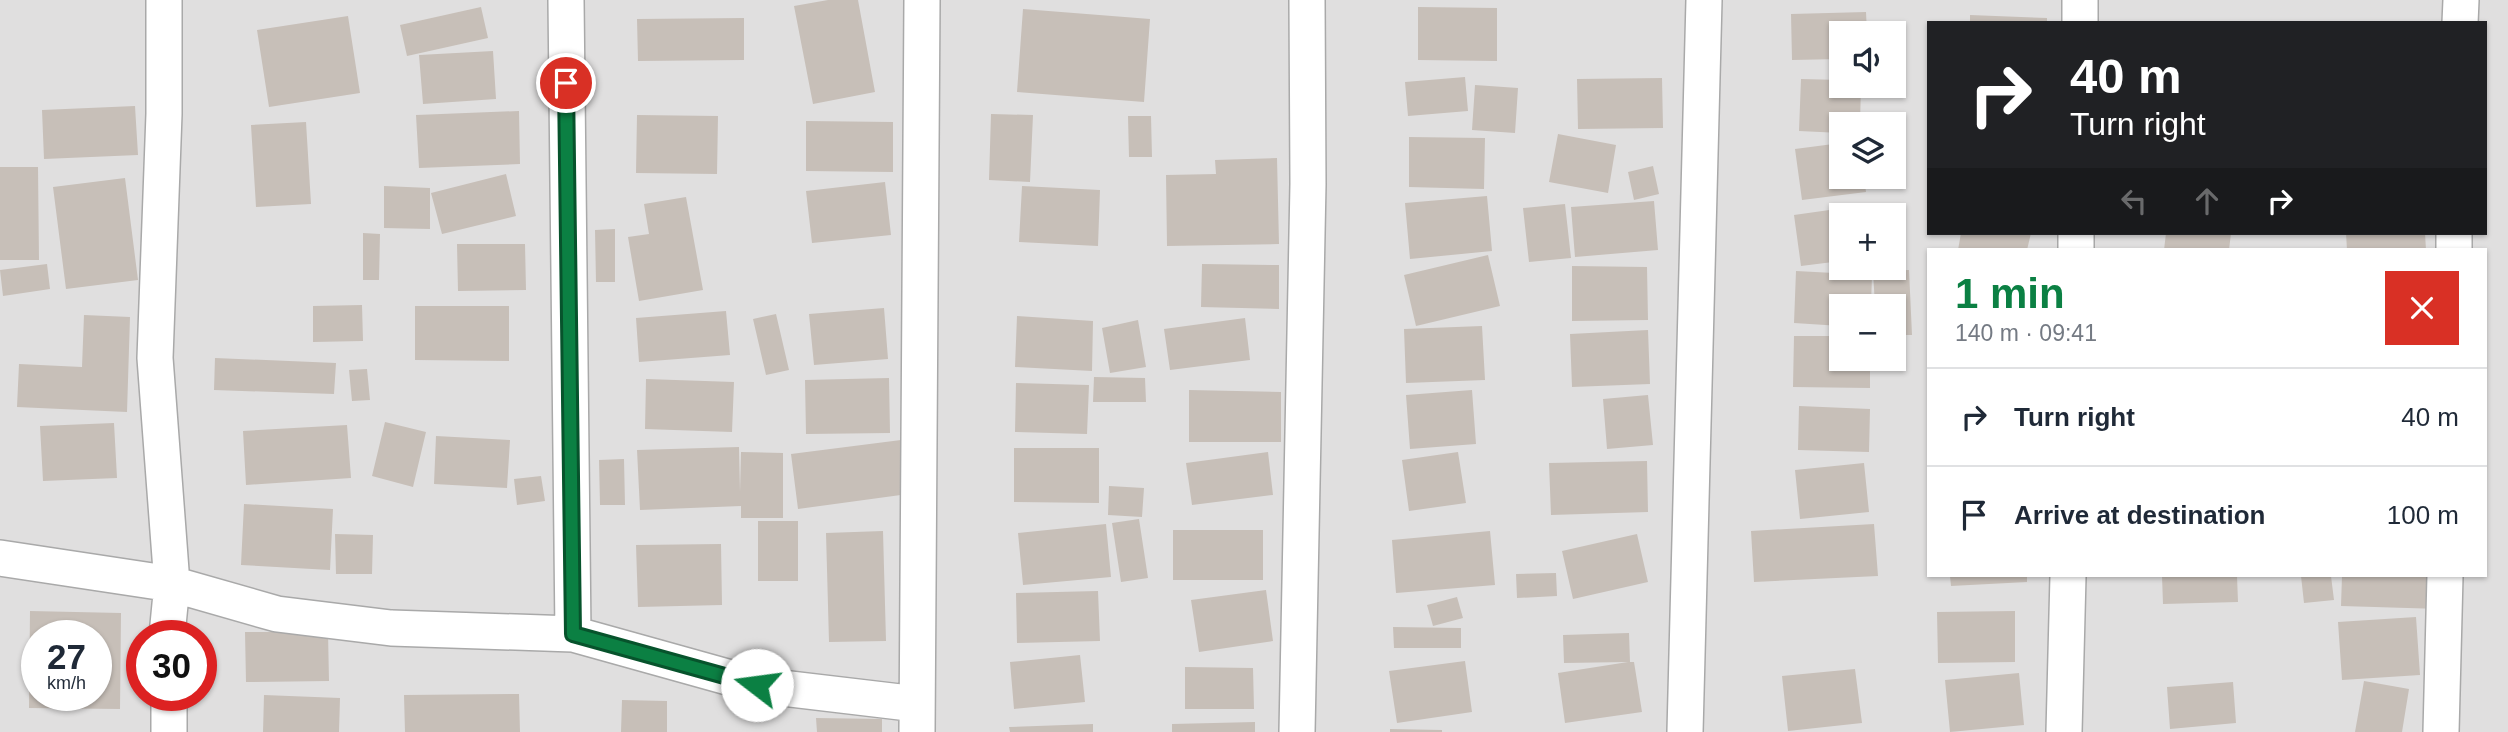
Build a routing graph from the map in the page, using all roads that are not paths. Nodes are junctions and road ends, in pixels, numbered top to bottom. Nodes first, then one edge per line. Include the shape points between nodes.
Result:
1 (164, 0) edge
2 (566, 0) edge
3 (922, 0) edge
4 (1307, 0) edge
5 (1704, 0) edge
6 (2080, 0) edge
7 (2461, 0) edge
8 (2080, 21) edge
9 (2460, 21) edge
10 (0, 558) edge
11 (2068, 577) edge
12 (2445, 577) edge
13 (172, 584) junction
14 (168, 620) edge
15 (573, 634) junction
16 (169, 711) edge
17 (917, 718) edge
18 (169, 732) edge
19 (1297, 732) edge
20 (1685, 732) edge
21 (2064, 732) edge
22 (2441, 732) edge

1 - 13 street via 155,358
2 - 15 street
3 - 17 street
4 - 19 street
5 - 20 street
6 - 8 street
7 - 9 street
10 - 13 street
11 - 21 street
12 - 22 street
13 - 14 street
13 - 15 street via 277,614 391,628
15 - 17 street via 757,685
16 - 18 street

